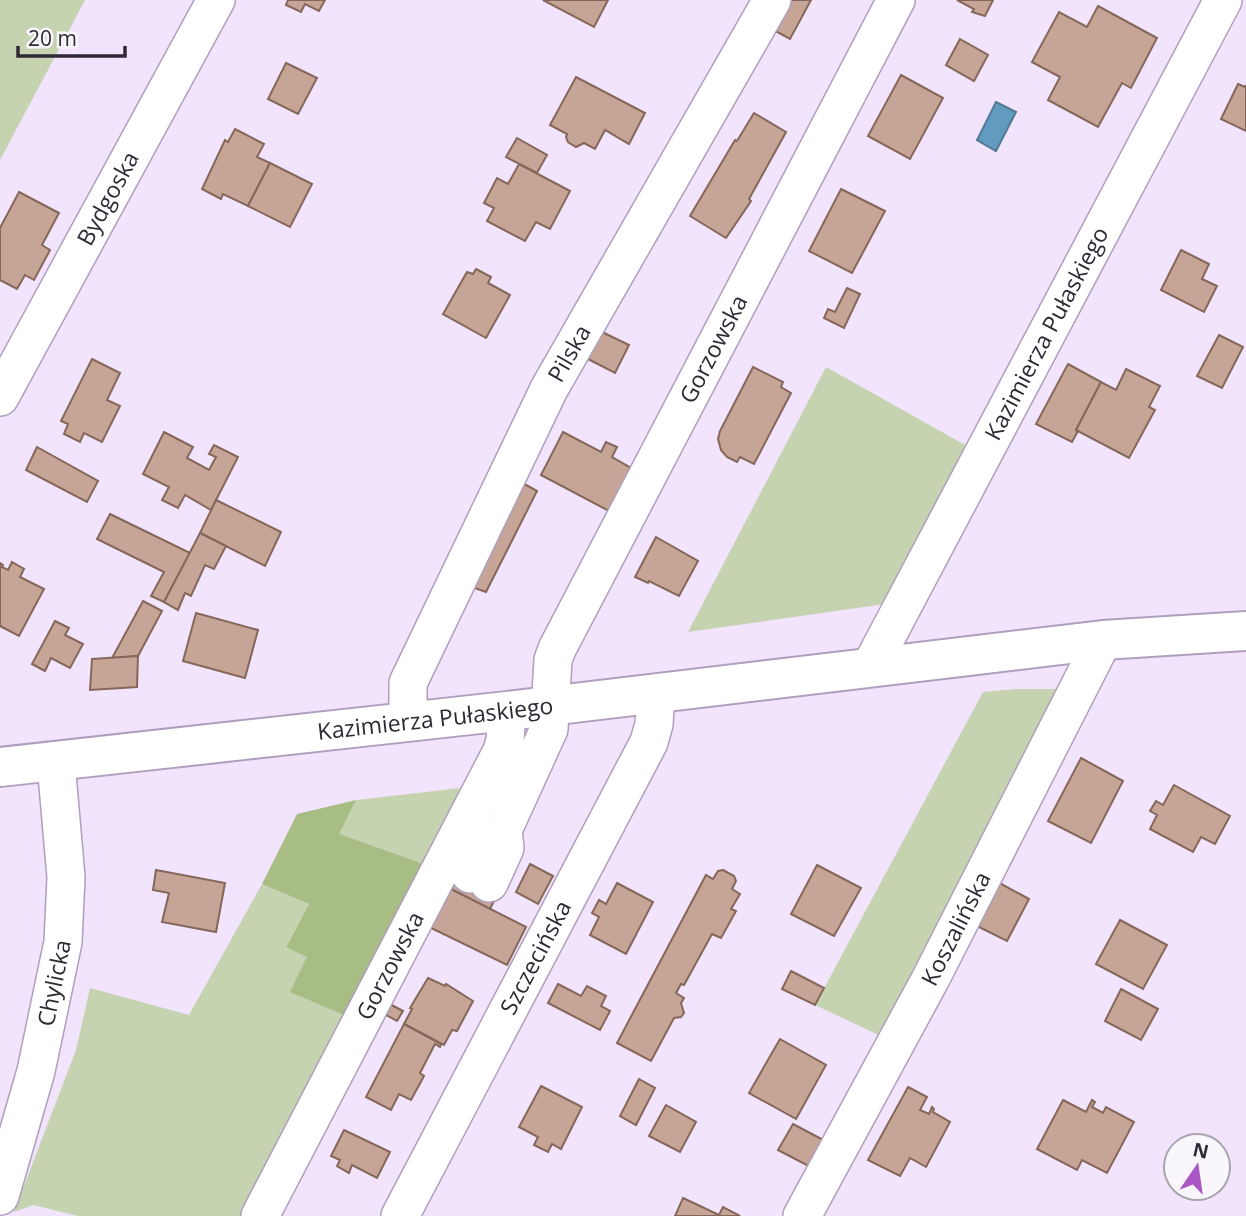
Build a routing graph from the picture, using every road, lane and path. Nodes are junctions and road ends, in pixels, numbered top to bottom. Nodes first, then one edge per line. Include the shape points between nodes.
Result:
1 (216, 0) edge
2 (772, 0) edge
3 (896, 0) edge
4 (1223, 0) edge
5 (0, 397) edge
6 (1246, 631) edge
7 (1103, 640) junction
8 (871, 666) junction
9 (656, 693) junction
10 (551, 705) junction
11 (507, 711) junction
12 (408, 722) junction
13 (56, 763) junction
14 (0, 767) edge
15 (480, 879) dead end
16 (0, 1196) edge
17 (260, 1216) edge
18 (400, 1216) edge
19 (802, 1216) edge

1 - 5 street, Bydgoska
2 - 12 street, Pilska via 549,389 408,683
3 - 10 street, Gorzowska via 557,649
4 - 8 street, Kazimierza Pułaskiego
6 - 7 main road, Kazimierza Pułaskiego
7 - 8 main road, Kazimierza Pułaskiego
7 - 19 street, Koszalińska via 931,978
8 - 9 main road, Kazimierza Pułaskiego
9 - 10 main road, Kazimierza Pułaskiego
9 - 18 street, Szczecińska via 649,742
10 - 11 main road, Kazimierza Pułaskiego
10 - 15 street, Gorzowska via 549,729 503,830 487,840
11 - 12 main road, Kazimierza Pułaskiego
11 - 17 street, Gorzowska via 502,751
12 - 13 main road, Kazimierza Pułaskiego
13 - 14 main road, Kazimierza Pułaskiego
13 - 16 street, Chylicka via 66,877 64,942 36,1071

